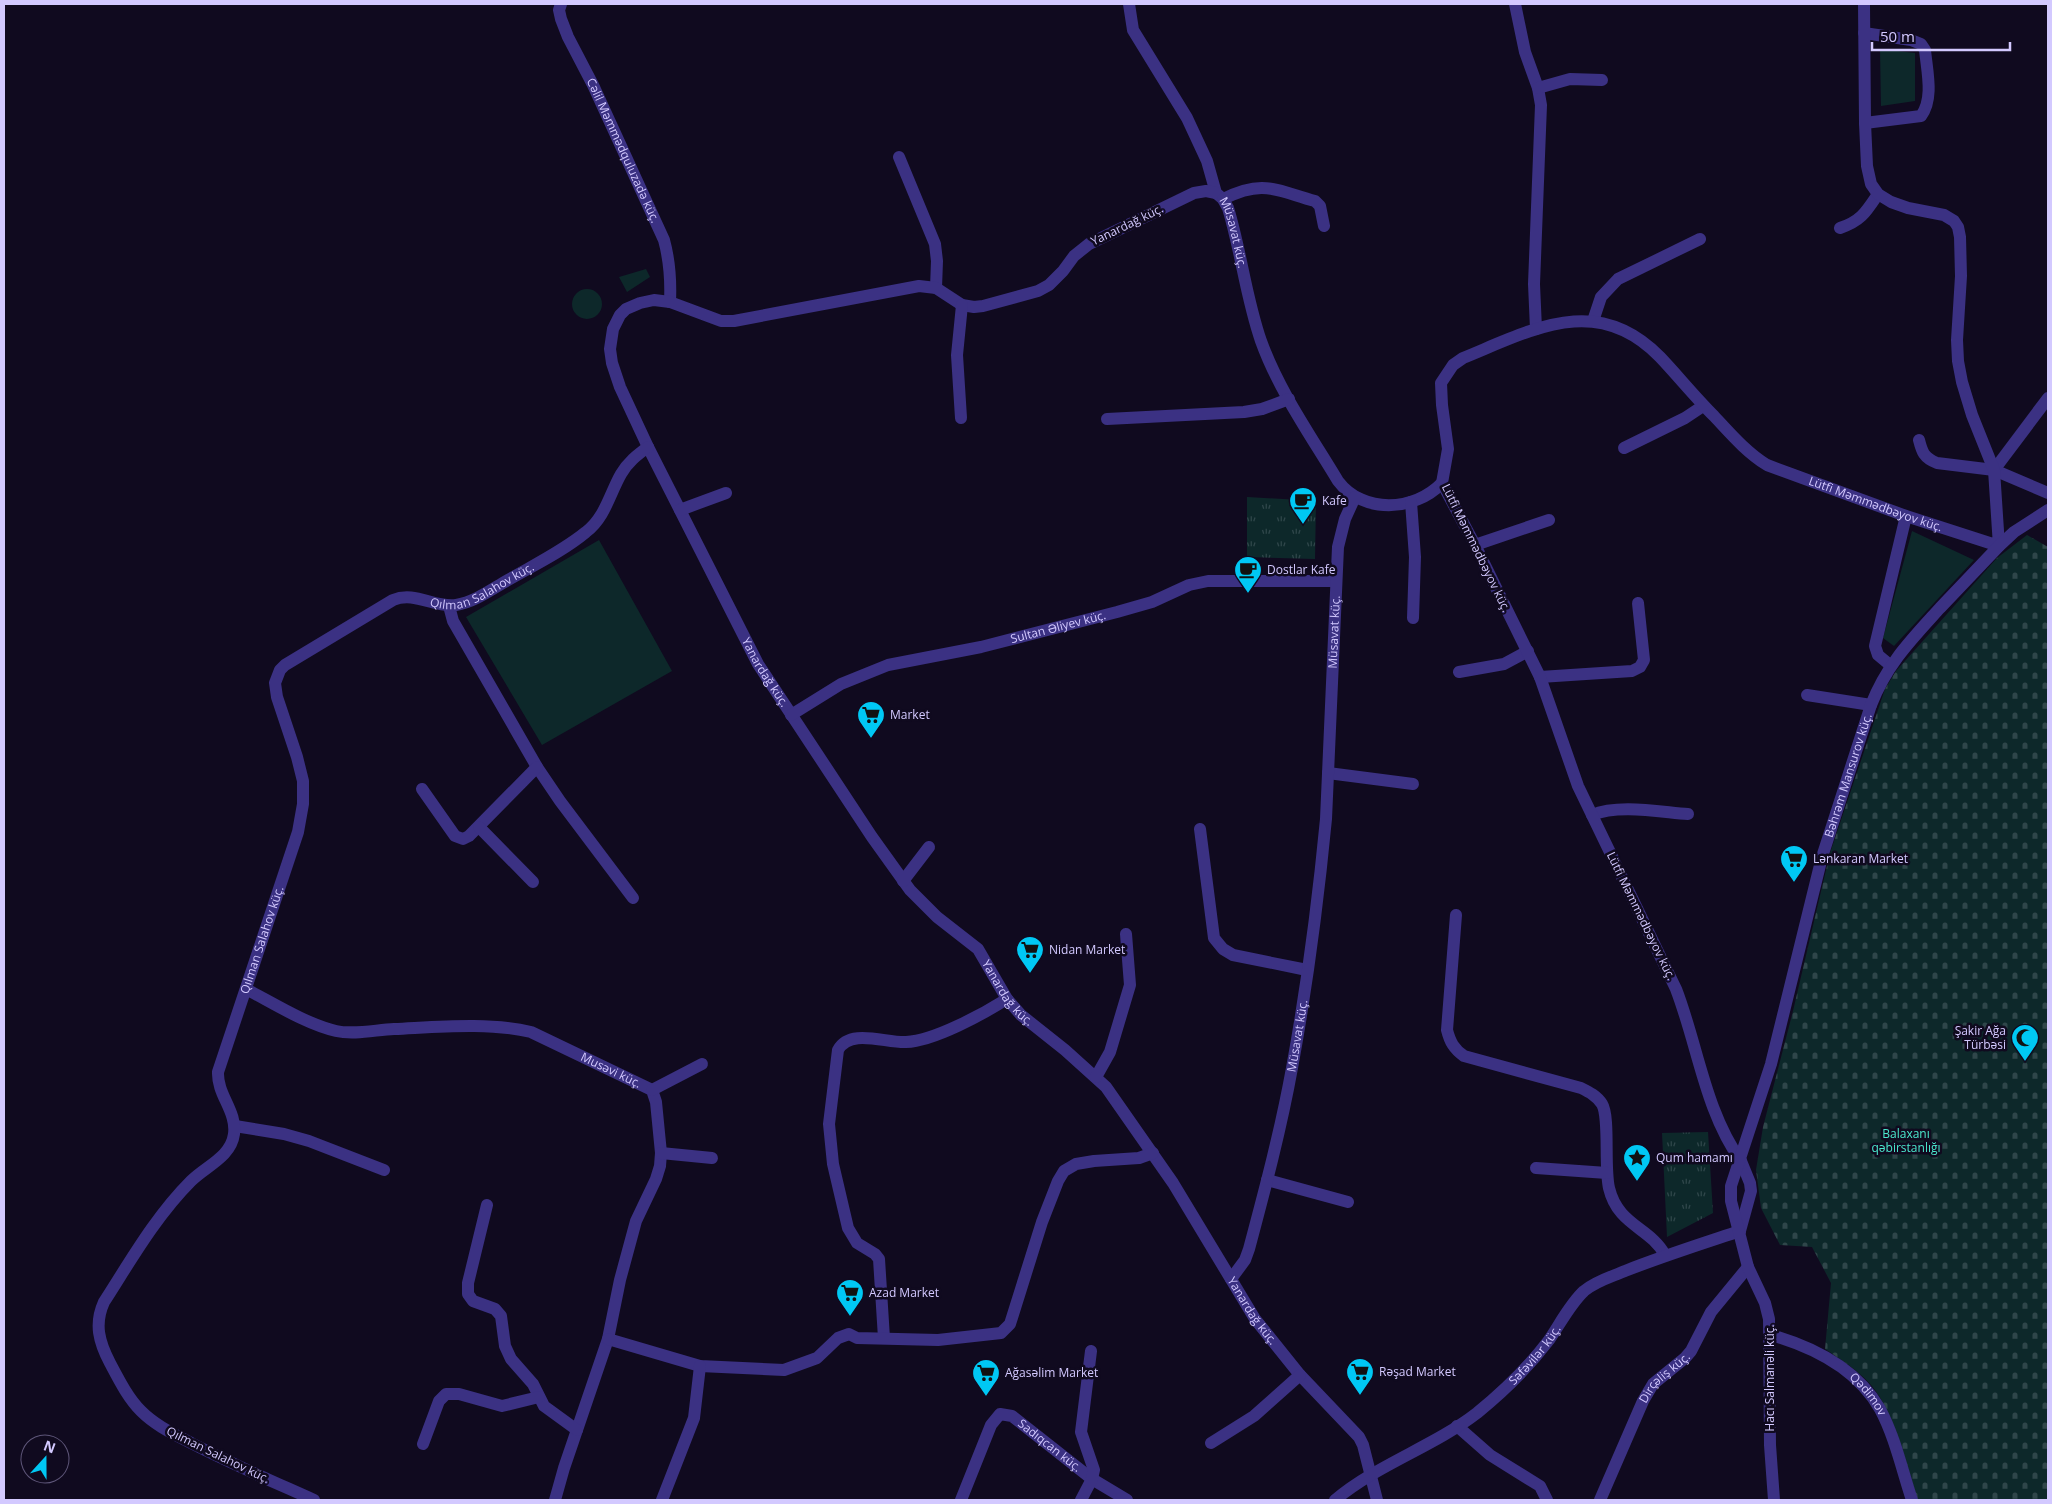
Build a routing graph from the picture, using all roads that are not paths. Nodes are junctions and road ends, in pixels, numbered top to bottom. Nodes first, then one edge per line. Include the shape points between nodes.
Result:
1 (561, 4) edge
2 (1129, 4) edge
3 (1515, 4) edge
4 (1864, 4) edge
5 (1864, 33) junction
6 (1602, 80) dead end
7 (1538, 88) junction
8 (1865, 123) junction
9 (899, 157) dead end
10 (1878, 194) junction
11 (1220, 196) junction
12 (1324, 226) dead end
13 (1840, 228) dead end
14 (1700, 238) dead end
15 (936, 288) junction
16 (670, 302) junction
17 (962, 306) junction
18 (1593, 321) junction
19 (1536, 329) junction
20 (2048, 398) edge
21 (1289, 399) junction
22 (1703, 406) junction
23 (961, 418) dead end
24 (1107, 420) dead end
25 (1919, 440) dead end
26 (648, 447) junction
27 (1624, 448) dead end
28 (1994, 470) junction
29 (1442, 483) junction
30 (726, 493) dead end
31 (2048, 493) edge
32 (1355, 497) junction
33 (1411, 502) junction
34 (680, 510) junction
35 (2048, 510) edge
36 (1906, 516) junction
37 (1549, 520) dead end
38 (1474, 545) junction
39 (1999, 546) junction
40 (1335, 581) junction
41 (1638, 603) dead end
42 (449, 606) junction
43 (1413, 618) dead end
44 (1528, 652) junction
45 (1890, 665) junction
46 (1459, 672) dead end
47 (1540, 677) junction
48 (1807, 695) dead end
49 (1871, 705) junction
50 (791, 715) junction
51 (537, 767) junction
52 (1328, 773) junction
53 (1413, 784) dead end
54 (422, 789) dead end
55 (1688, 814) dead end
56 (1592, 815) junction
57 (479, 827) junction
58 (1200, 829) dead end
59 (929, 847) dead end
60 (904, 881) junction
61 (533, 882) dead end
62 (633, 898) dead end
63 (1456, 915) dead end
64 (1126, 934) dead end
65 (1307, 970) junction
66 (246, 989) junction
67 (1007, 999) junction
68 (702, 1064) dead end
69 (1096, 1077) junction
70 (652, 1090) junction
71 (234, 1126) junction
72 (661, 1153) junction
73 (1153, 1153) junction
74 (712, 1158) dead end
75 (1741, 1161) junction
76 (1536, 1168) dead end
77 (384, 1170) dead end
78 (1607, 1173) junction
79 (1267, 1180) junction
80 (1348, 1202) dead end
81 (487, 1205) dead end
82 (1740, 1231) junction
83 (1664, 1255) junction
84 (1748, 1266) junction
85 (1231, 1279) junction
86 (1771, 1335) junction
87 (884, 1338) junction
88 (608, 1339) junction
89 (1091, 1350) dead end
90 (700, 1366) junction
91 (1300, 1375) junction
92 (539, 1397) junction
93 (1457, 1426) junction
94 (577, 1430) junction
95 (1211, 1443) dead end
96 (423, 1444) dead end
97 (1370, 1476) junction
98 (1092, 1479) junction
99 (314, 1500) edge
100 (555, 1500) edge
101 (662, 1500) edge
102 (961, 1500) edge
103 (1081, 1500) edge
104 (1127, 1500) edge
105 (1335, 1500) edge
106 (1377, 1500) edge
107 (1547, 1500) edge
108 (1600, 1500) edge
109 (1774, 1500) edge
110 (1912, 1500) edge

1 - 16 street, Cəlil Məmmədquluzadə küç. via 561,20 568,37 664,240 670,261
2 - 11 street, Müsavat küç. via 1133,30 1187,118
3 - 7 street via 1525,52
4 - 5 street
5 - 8 street
5 - 8 street via 1921,44 1926,50 1928,98 1921,116
6 - 7 street via 1570,78
7 - 19 street via 1541,111 1534,284
8 - 10 street via 1867,166 1871,184
9 - 15 street via 935,244
10 - 13 street via 1854,223
10 - 28 street via 1908,208 1944,215 1958,227 1961,276 1958,361 1972,415
11 - 12 street via 1266,187 1315,201 1320,206
11 - 17 street, Yanardağ küç. via 1206,191 1194,193 1096,240 1082,248 1049,285 1038,291 983,306
11 - 21 street, Müsavat küç. via 1232,222 1262,341
14 - 18 street via 1618,279 1601,297
15 - 16 street, Yanardağ küç. via 905,288 734,321 721,320
15 - 17 street
16 - 26 street, Yanardağ küç. via 647,302 626,309 613,329 612,363
17 - 23 street via 957,354
18 - 19 street, Lütfi Məmmədbəyov küç. via 1558,322
18 - 22 street, Lütfi Məmmədbəyov küç. via 1630,333 1645,344
19 - 29 street, Lütfi Məmmədbəyov küç. via 1464,358 1446,374 1440,392 1448,449
20 - 28 street
21 - 24 street via 1244,412
21 - 32 street, Müsavat küç. via 1338,481
22 - 27 street
22 - 36 street, Lütfi Məmmədbəyov küç. via 1767,465
25 - 28 street via 1923,455 1936,463
26 - 34 street, Yanardağ küç.
26 - 42 street, Qılman Salahov küç. via 629,463 598,519 584,534 475,598
28 - 31 street
28 - 39 street
29 - 33 street via 1432,493
29 - 38 street, Lütfi Məmmədbəyov küç.
30 - 34 street
32 - 33 street via 1382,505
32 - 40 street, Müsavat küç. via 1340,533
33 - 43 street via 1415,557
34 - 50 street, Yanardağ küç. via 758,664
35 - 39 street, Bəhrəm Mansurov küç.
36 - 39 street, Lütfi Məmmədbəyov küç.
36 - 45 street via 1875,646 1878,655
37 - 38 street
38 - 44 street, Lütfi Məmmədbəyov küç.
39 - 45 street, Bəhrəm Mansurov küç.
40 - 50 street, Sultan Əliyev küç. via 1208,581 1189,584 1159,600 1117,612 982,647 888,666 841,684
40 - 52 street, Müsavat küç.
41 - 47 street via 1644,660 1640,667 1632,671
42 - 51 street via 454,621
42 - 66 street, Qılman Salahov küç. via 411,596 400,597 285,665 276,676 277,697 302,781 303,804 298,832
44 - 46 street via 1504,664
44 - 47 street, Lütfi Məmmədbəyov küç.
45 - 49 street, Bəhrəm Mansurov küç.
47 - 56 street, Lütfi Məmmədbəyov küç. via 1568,764
48 - 49 street
49 - 75 street, Bəhrəm Mansurov küç. via 1822,858 1771,1064
50 - 60 street, Yanardağ küç.
51 - 57 street
51 - 62 street
52 - 53 street
52 - 65 street, Müsavat küç. via 1322,856
54 - 57 street via 455,836 463,839
55 - 56 street via 1603,810
56 - 75 street, Lütfi Məmmədbəyov küç. via 1676,989 1714,1110
57 - 61 street
58 - 65 street via 1214,938 1232,955
59 - 60 street
60 - 67 street, Yanardağ küç. via 921,903 978,949
63 - 78 street via 1447,1030 1450,1041 1464,1056 1592,1093 1606,1112
64 - 69 street via 1130,985 1110,1052
65 - 79 street, Müsavat küç. via 1292,1069
66 - 70 street, Musəvi küç. via 336,1031 493,1027 532,1032
66 - 71 street, Qılman Salahov küç. via 218,1072
67 - 69 street, Yanardağ küç. via 1021,1015
67 - 87 street via 918,1040 855,1038 841,1044 838,1050 829,1124 831,1150 848,1228 858,1243 879,1259
68 - 70 street
69 - 73 street, Yanardağ küç.
70 - 72 street, Musəvi küç.
71 - 77 street via 309,1141
71 - 99 street, Qılman Salahov küç. via 234,1136 222,1156 178,1194 154,1226 104,1302 98,1329 123,1387 140,1411 153,1422 208,1452
72 - 74 street
72 - 88 street, Musəvi küç. via 656,1179 636,1221
73 - 85 street, Yanardağ küç.
73 - 87 street via 1139,1158 1076,1164 1064,1170 1042,1222 1010,1324 1002,1333 938,1340
75 - 82 street, Bəhrəm Mansurov küç. via 1730,1194
75 - 82 street, Lütfi Məmmədbəyov küç. via 1751,1191
76 - 78 street
78 - 83 street via 1609,1188 1620,1212 1656,1242
79 - 80 street
79 - 85 street, Müsavat küç. via 1247,1254
81 - 92 street via 468,1294 473,1301 495,1309 501,1316 505,1346 511,1359 533,1384
82 - 83 street, Səfəvilər küç.
82 - 84 street, Hacı Salmanəli küç.
83 - 93 street, Səfəvilər küç. via 1586,1289 1520,1375
84 - 86 street, Hacı Salmanəli küç. via 1765,1303
84 - 108 street, Dirçəliş küç. via 1711,1312 1686,1358 1653,1384
85 - 91 street, Yanardağ küç. via 1255,1320
86 - 109 street, Hacı Salmanəli küç. via 1769,1415
86 - 110 street, Qədimov via 1796,1342 1825,1356 1870,1395 1880,1408
87 - 90 street via 857,1338 849,1334 838,1338 817,1358 784,1370
88 - 90 street
88 - 94 street, Musəvi küç.
89 - 98 street via 1081,1432 1094,1470
90 - 101 street via 694,1418
91 - 95 street via 1254,1416
91 - 97 street, Yanardağ küç. via 1359,1437
92 - 94 street via 544,1406
92 - 96 street via 502,1406 459,1394 446,1394 439,1401
93 - 97 street, Səfəvilər küç. via 1431,1444
93 - 107 street via 1496,1459 1540,1486
94 - 100 street, Musəvi küç.
97 - 105 street, Səfəvilər küç.
97 - 106 street, Yanardağ küç.
98 - 102 street, Sadıqcan küç. via 1012,1416 1000,1414 991,1425
98 - 103 street
98 - 104 street, Sadıqcan küç.

